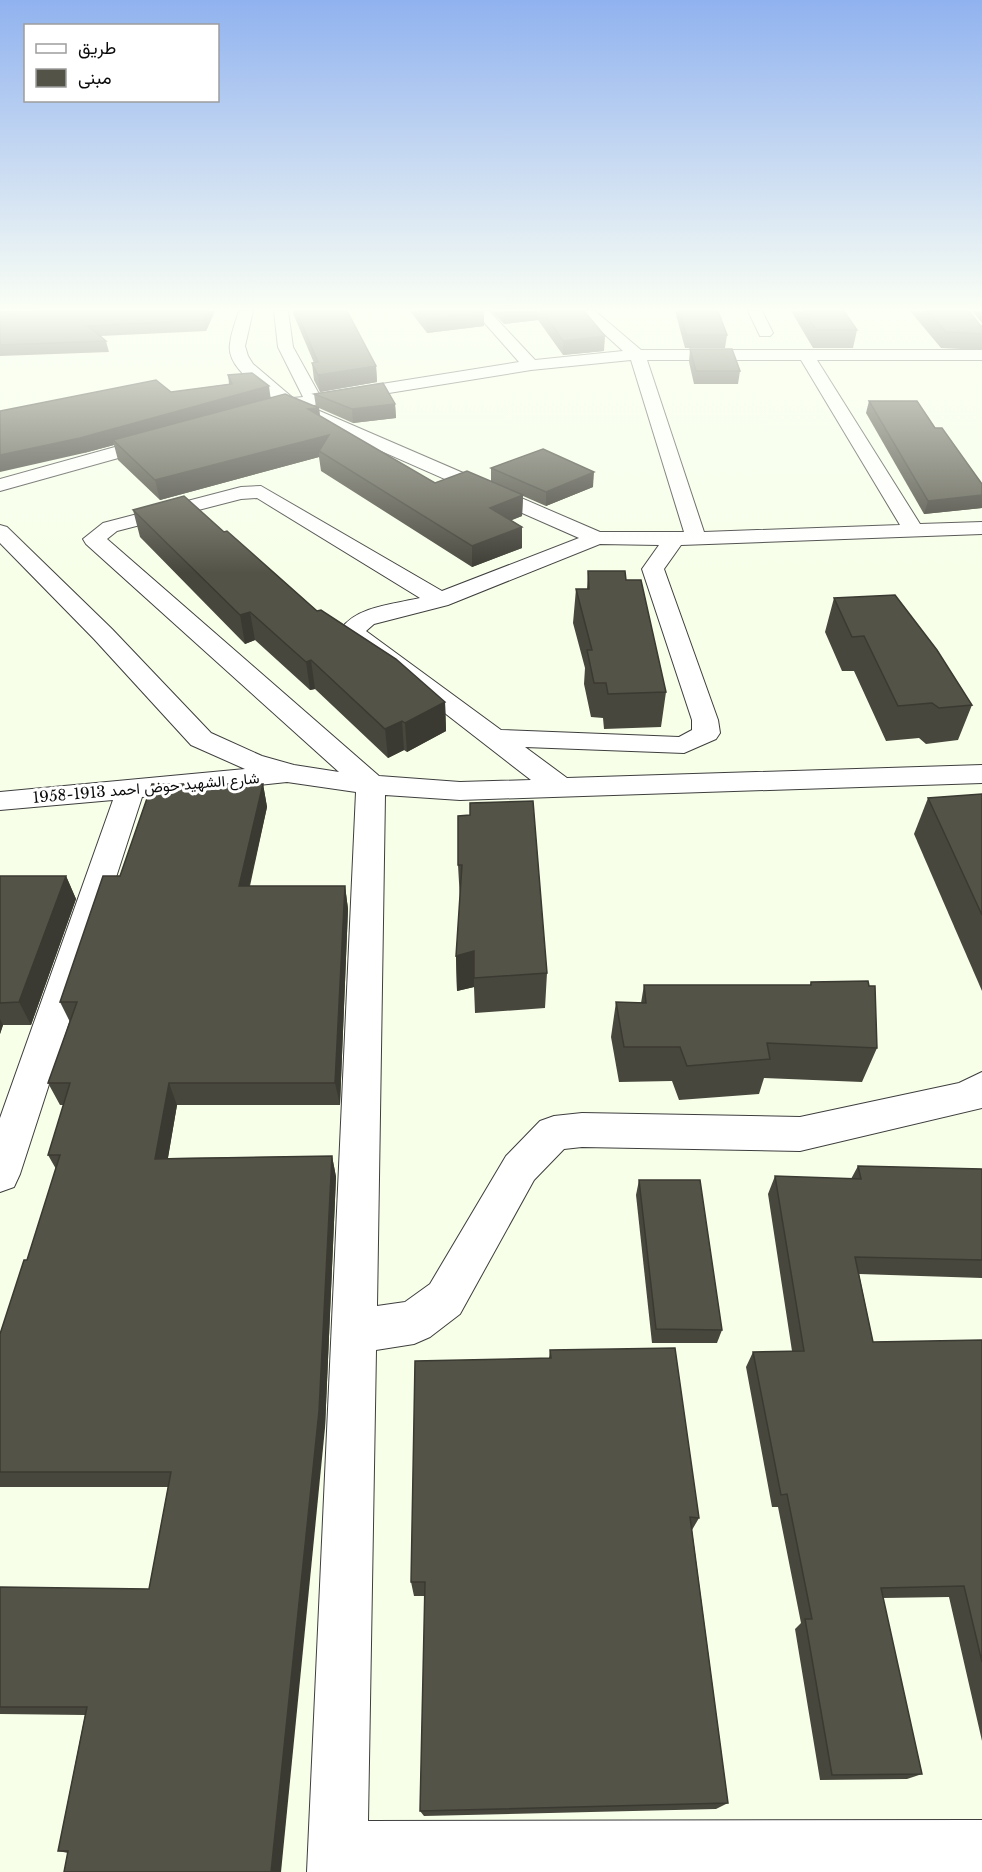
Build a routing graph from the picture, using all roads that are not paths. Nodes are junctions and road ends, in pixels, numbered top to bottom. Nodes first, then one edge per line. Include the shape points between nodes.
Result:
1 (282, 398) edge
2 (325, 398) edge
3 (649, 398) edge
4 (833, 398) edge
5 (315, 400) joint
6 (289, 404) junction
7 (242, 417) edge
8 (173, 437) edge
9 (0, 485) edge
10 (982, 528) edge
11 (0, 531) edge
12 (915, 532) junction
13 (608, 538) junction
14 (686, 539) junction
15 (653, 569) junction
16 (440, 600) junction
17 (496, 738) junction
18 (292, 774) junction
19 (982, 774) edge
20 (371, 785) junction
21 (131, 788) junction
22 (561, 788) junction
23 (0, 801) edge
24 (982, 1088) edge
25 (0, 1174) edge
26 (354, 1332) junction
27 (982, 1850) edge
28 (337, 1862) edge

1 - 6 street
2 - 5 street
3 - 14 street
4 - 12 street
5 - 6 street
6 - 7 street
6 - 13 street
8 - 9 street
10 - 12 street
11 - 18 street via 201,739 252,762
12 - 14 street
13 - 14 street
13 - 15 street
13 - 16 street
14 - 15 street
15 - 17 street via 705,720 706,733 684,745
16 - 17 street via 366,620 353,629
16 - 20 street via 261,492 248,491 110,527 94,540
17 - 22 street
18 - 20 street
18 - 21 street, شارع الشهيد حوض احمد 1913-1958
19 - 22 street
20 - 22 street via 460,791
20 - 26 street
21 - 23 street, شارع الشهيد حوض احمد 1913-1958
21 - 25 street
24 - 26 street via 968,1097 800,1134 582,1130 554,1133 520,1167 445,1299 414,1322
26 - 28 street
27 - 28 street

